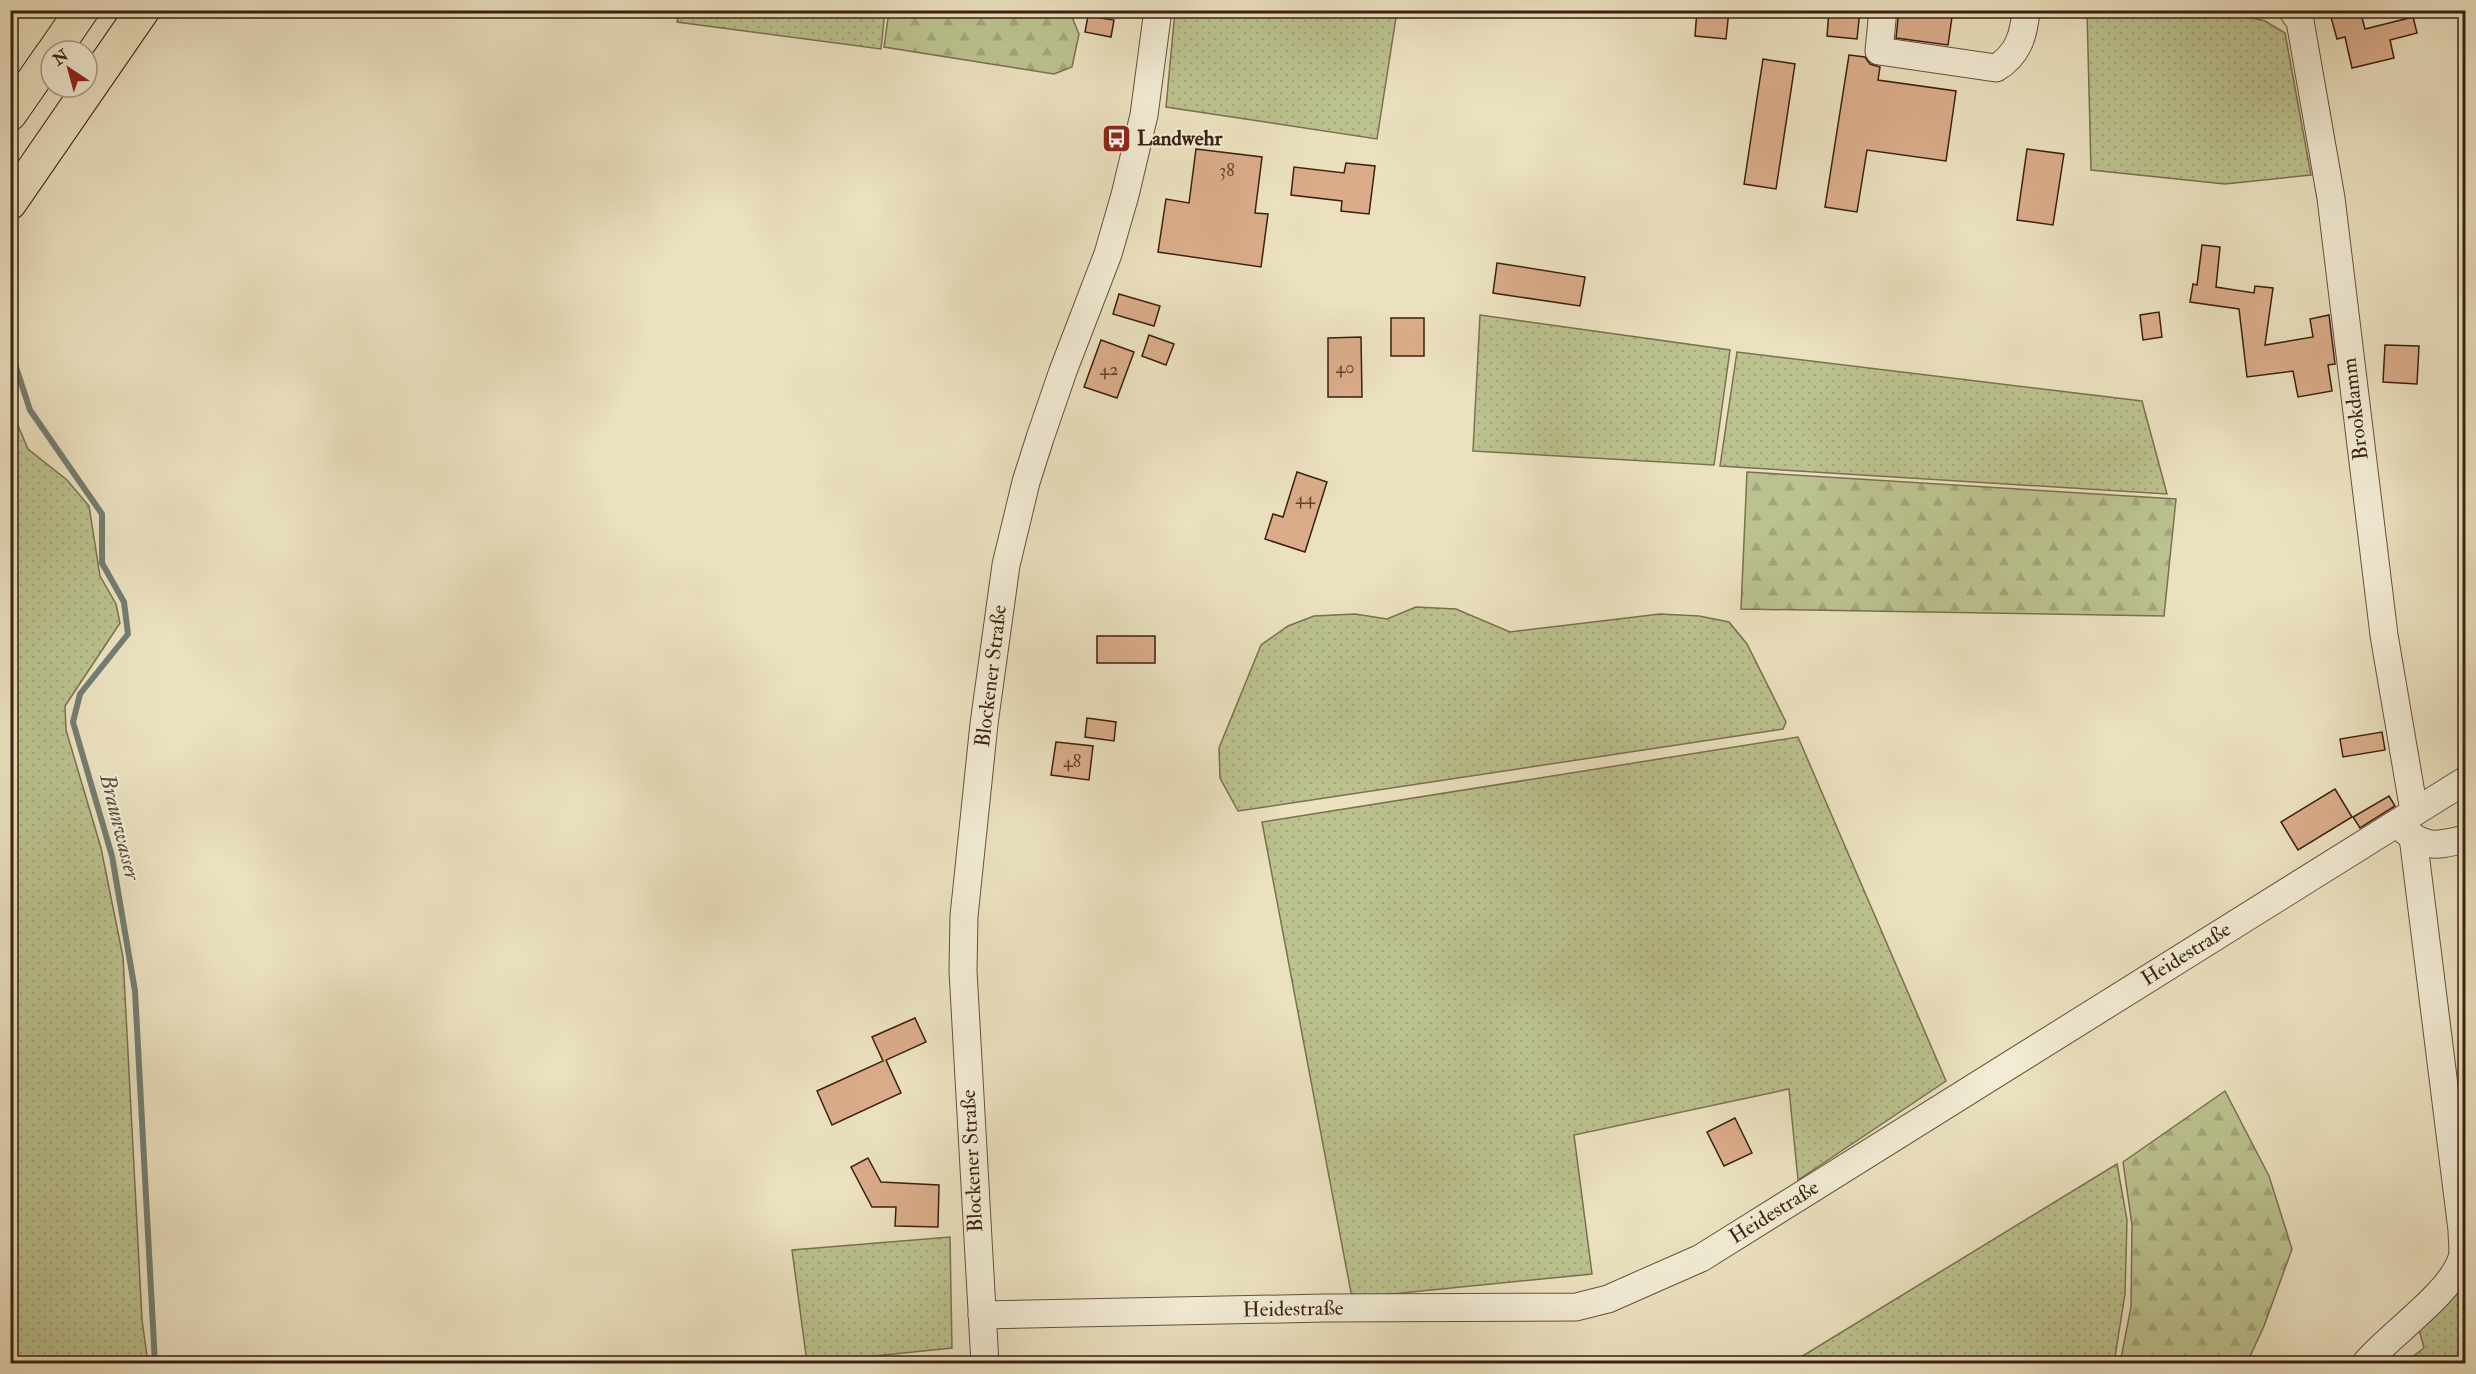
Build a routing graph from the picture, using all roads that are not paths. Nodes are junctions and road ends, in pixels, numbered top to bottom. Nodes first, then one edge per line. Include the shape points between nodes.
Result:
1 (82, 10) edge
2 (143, 10) edge
3 (1158, 10) edge
4 (1883, 10) edge
5 (2026, 10) edge
6 (2292, 10) edge
7 (62, 39) edge
8 (39, 72) edge
9 (10, 114) edge
10 (10, 203) edge
11 (2466, 780) edge
12 (2408, 824) junction
13 (2466, 839) edge
14 (982, 1315) junction
15 (985, 1364) edge
16 (2365, 1364) edge

1 - 7 highway
2 - 10 highway
3 - 14 street, Blockener Straße via 1144,116 1125,195 1108,254 1062,371 1026,482 1006,565 984,723 963,971
4 - 5 street via 1879,51 1996,68 2016,51
6 - 12 street, Brookdamm via 2300,21 2331,198
8 - 9 highway
11 - 12 street, Heidestraße
12 - 13 street via 2420,842 2431,845
12 - 14 street, Heidestraße via 1701,1258 1608,1299 1576,1307
12 - 16 street, Brookdamm via 2460,1207 2463,1257 2452,1280
14 - 15 street, Blockener Straße

